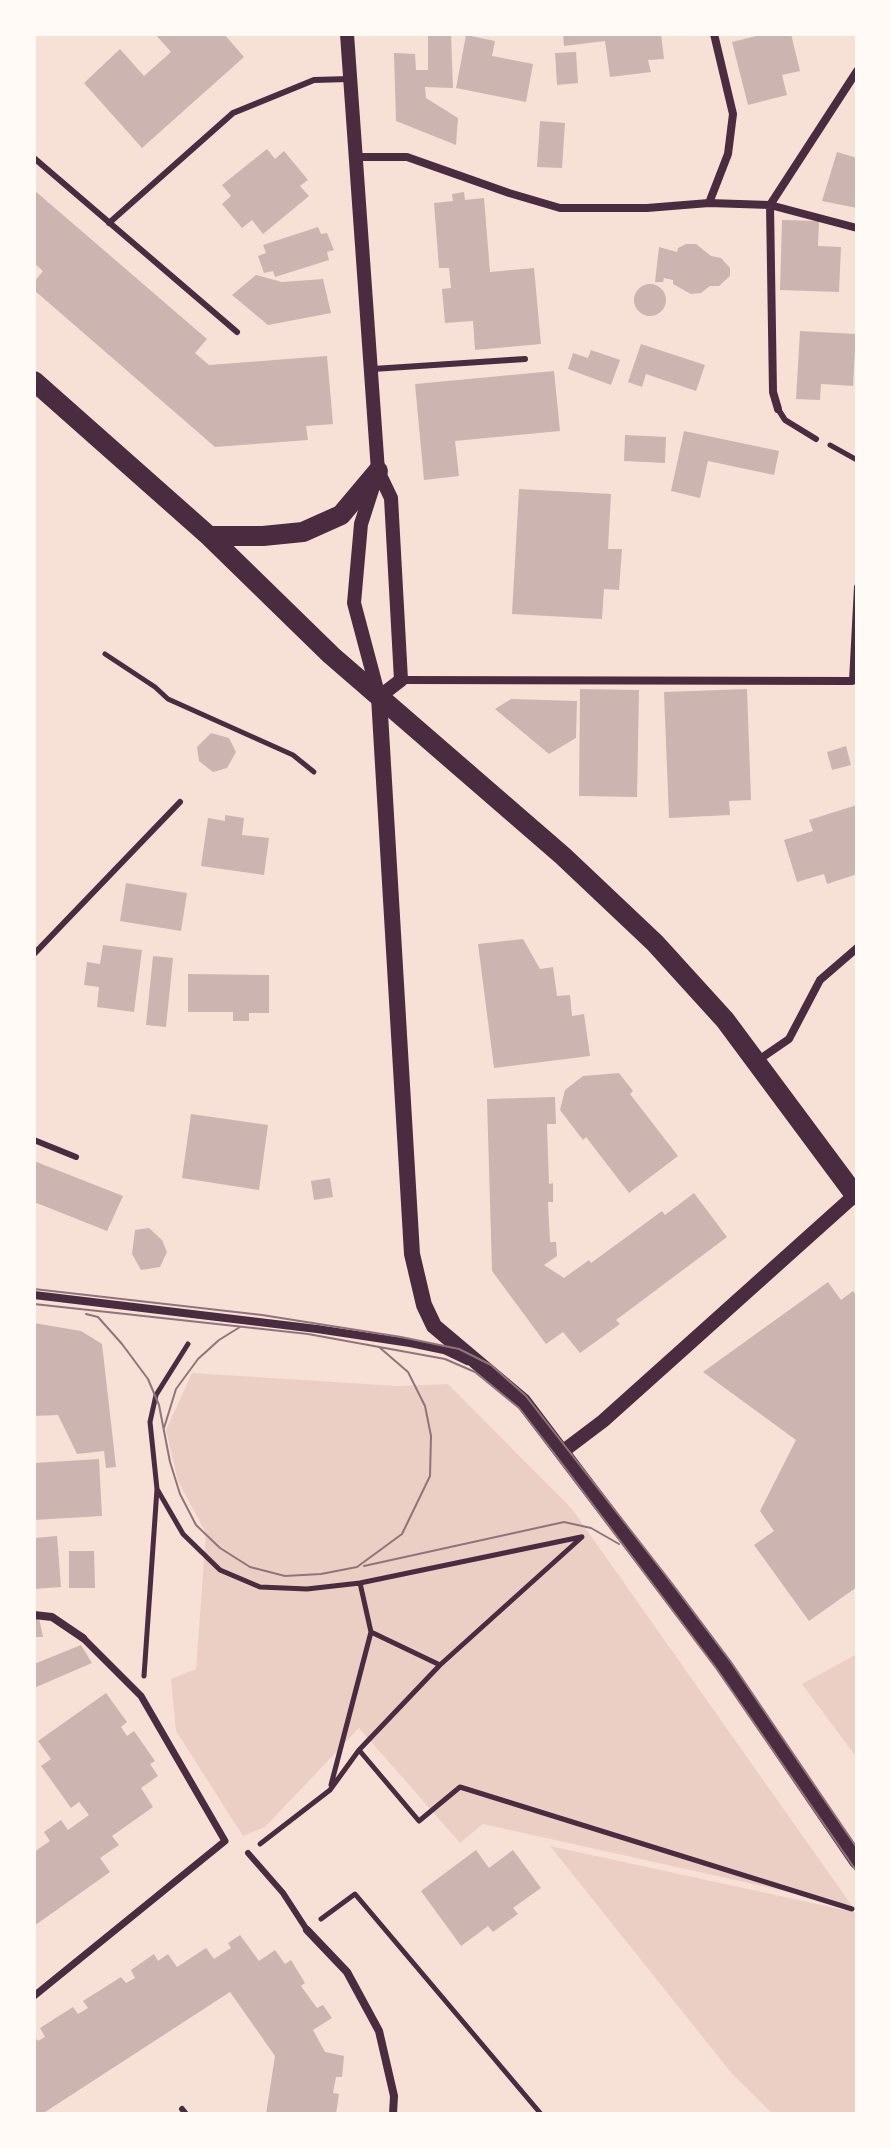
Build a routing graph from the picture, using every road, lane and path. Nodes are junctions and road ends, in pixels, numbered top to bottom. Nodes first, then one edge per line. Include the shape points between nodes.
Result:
1 (347, 34) edge
2 (714, 34) edge
3 (857, 71) edge
4 (349, 79) junction
5 (357, 157) junction
6 (34, 158) edge
7 (709, 203) junction
8 (770, 205) junction
9 (109, 223) junction
10 (857, 228) edge
11 (237, 332) dead end
12 (525, 359) dead end
13 (373, 369) junction
14 (34, 381) edge
15 (778, 409) joint
16 (816, 439) joint
17 (857, 460) edge
18 (378, 471) junction
19 (209, 536) junction
20 (857, 587) edge
21 (105, 654) dead end
22 (401, 680) junction
23 (852, 681) joint
24 (379, 697) junction
25 (314, 772) dead end
26 (180, 802) dead end
27 (857, 948) edge
28 (34, 954) edge
29 (756, 1061) junction
30 (34, 1140) edge
31 (76, 1157) dead end
32 (856, 1195) edge
33 (34, 1295) edge
34 (188, 1344) dead end
35 (487, 1371) junction
36 (562, 1452) junction
37 (157, 1489) junction
38 (360, 1583) junction
39 (34, 1615) edge
40 (371, 1632) junction
41 (83, 1638) joint
42 (146, 1656) dead end
43 (440, 1665) junction
44 (359, 1750) junction
45 (330, 1790) junction
46 (248, 1853) joint
47 (857, 1861) edge
48 (852, 1909) dead end
49 (307, 1930) junction
50 (34, 1996) edge
51 (393, 2114) edge
52 (541, 2114) edge

1 - 4 street
2 - 7 street via 733,114 728,154
3 - 8 street
4 - 5 street
4 - 9 lane via 314,80 233,113
5 - 7 street via 407,157 560,208
5 - 13 street
6 - 9 lane
7 - 8 street
8 - 10 street
8 - 15 street via 773,392
9 - 11 lane
12 - 13 lane
13 - 18 street
14 - 19 main road
15 - 16 lane via 785,420
16 - 17 path
18 - 19 main road via 341,515 303,532
18 - 22 street via 391,498
18 - 24 street via 361,524 354,603
19 - 24 main road
20 - 23 lane
21 - 25 path via 168,699 293,755
22 - 23 street
22 - 24 street
24 - 29 main road via 655,943
24 - 35 main road via 412,1254 434,1326
26 - 28 lane
27 - 29 street via 820,980 789,1039
29 - 32 main road
30 - 31 lane
32 - 36 street
33 - 35 street via 410,1343 444,1350
34 - 37 path via 156,1395 150,1422
35 - 36 main road via 523,1401
36 - 47 main road via 724,1666
37 - 38 path via 183,1534 220,1570 260,1587
37 - 42 path
38 - 40 path
38 - 43 path via 582,1537
39 - 41 street via 52,1617
40 - 43 path
40 - 45 path
41 - 50 street via 141,1696 225,1841
43 - 44 path
44 - 45 path
44 - 48 path via 419,1821 460,1787
45 - 46 path
46 - 49 lane
49 - 51 street via 347,1972 379,2031
49 - 52 path via 355,1894

